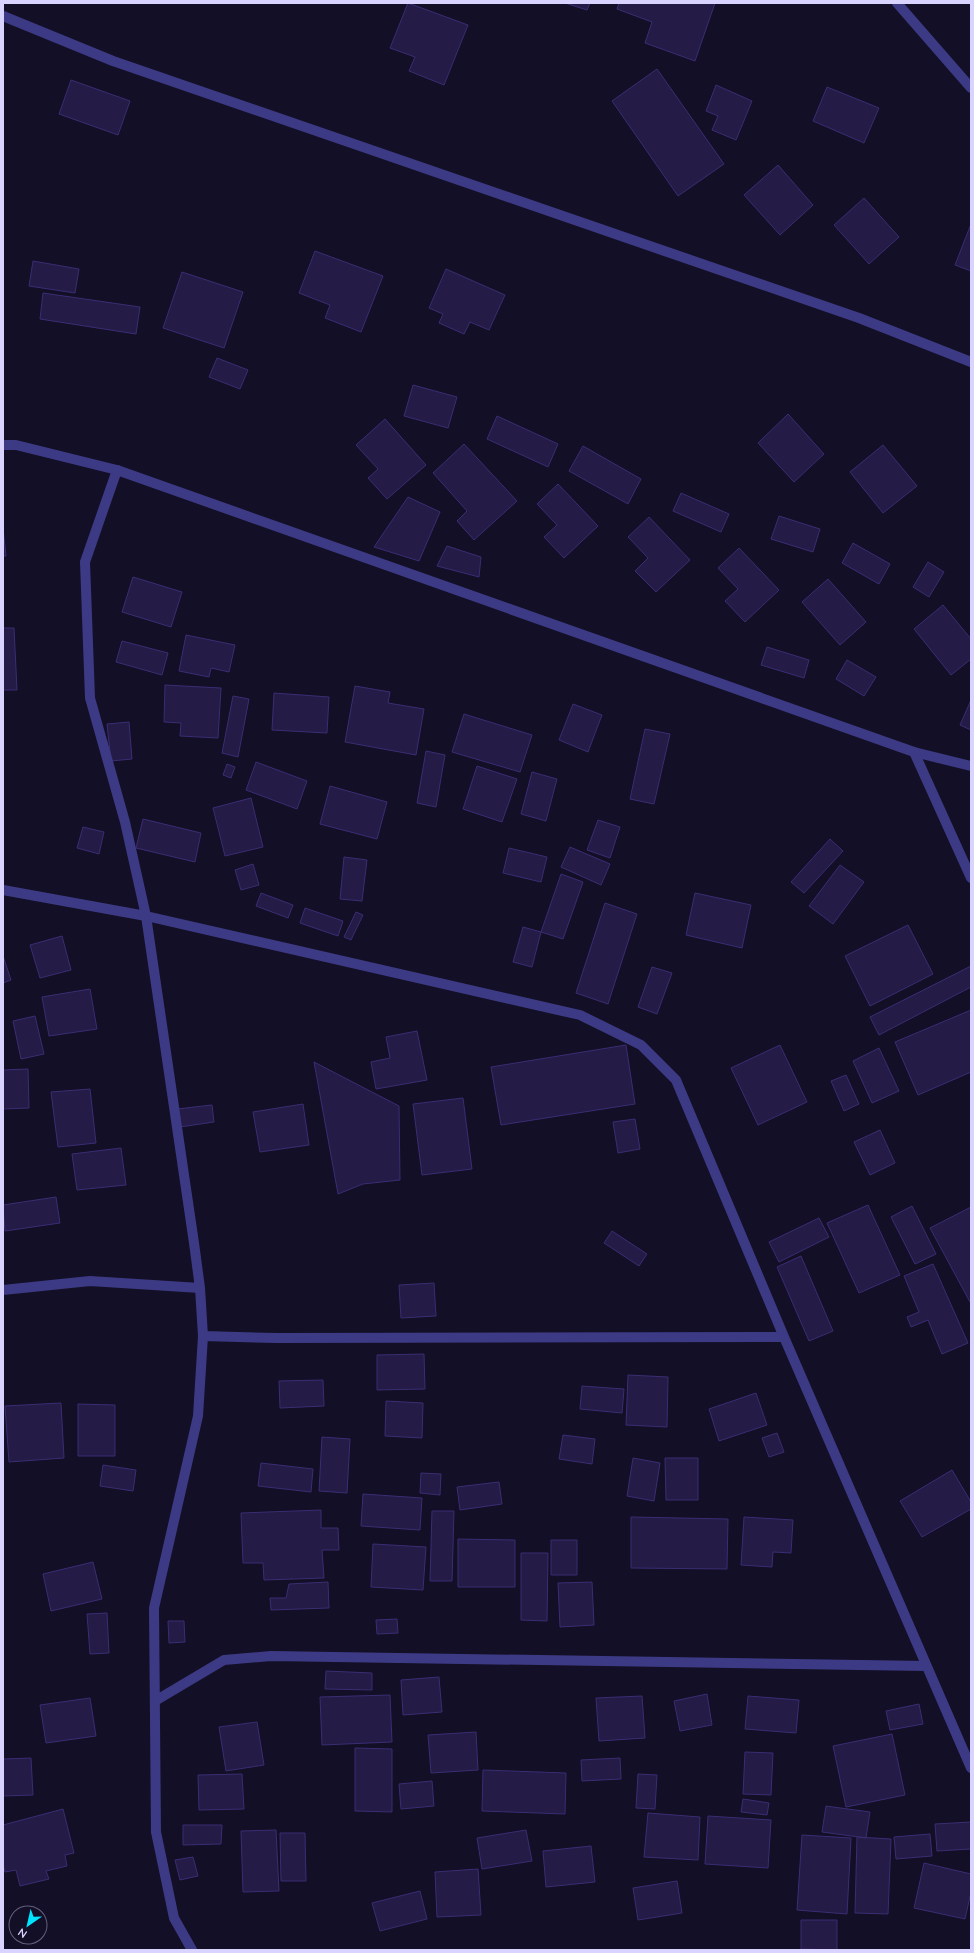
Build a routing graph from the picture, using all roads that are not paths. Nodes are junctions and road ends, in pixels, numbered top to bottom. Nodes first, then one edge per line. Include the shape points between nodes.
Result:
1 (896, 3) edge
2 (3, 16) edge
3 (971, 88) edge
4 (971, 362) edge
5 (3, 445) edge
6 (117, 470) junction
7 (914, 752) junction
8 (971, 766) edge
9 (971, 878) edge
10 (3, 890) edge
11 (146, 916) junction
12 (200, 1288) junction
13 (3, 1290) edge
14 (203, 1336) junction
15 (784, 1337) junction
16 (926, 1666) junction
17 (155, 1701) junction
18 (971, 1768) edge
19 (192, 1950) edge

1 - 3 street
2 - 4 street via 113,61 859,318
5 - 6 street via 16,444
6 - 7 street
6 - 11 street via 85,562 90,698 125,822
7 - 8 street
7 - 9 street
10 - 11 street
11 - 12 street
11 - 15 street via 580,1015 641,1045 676,1080
12 - 13 street via 90,1281
12 - 14 street
14 - 15 street
14 - 17 street via 198,1416 154,1608
15 - 16 street
16 - 17 street via 271,1656 224,1660
16 - 18 street
17 - 19 street via 156,1832 174,1918

